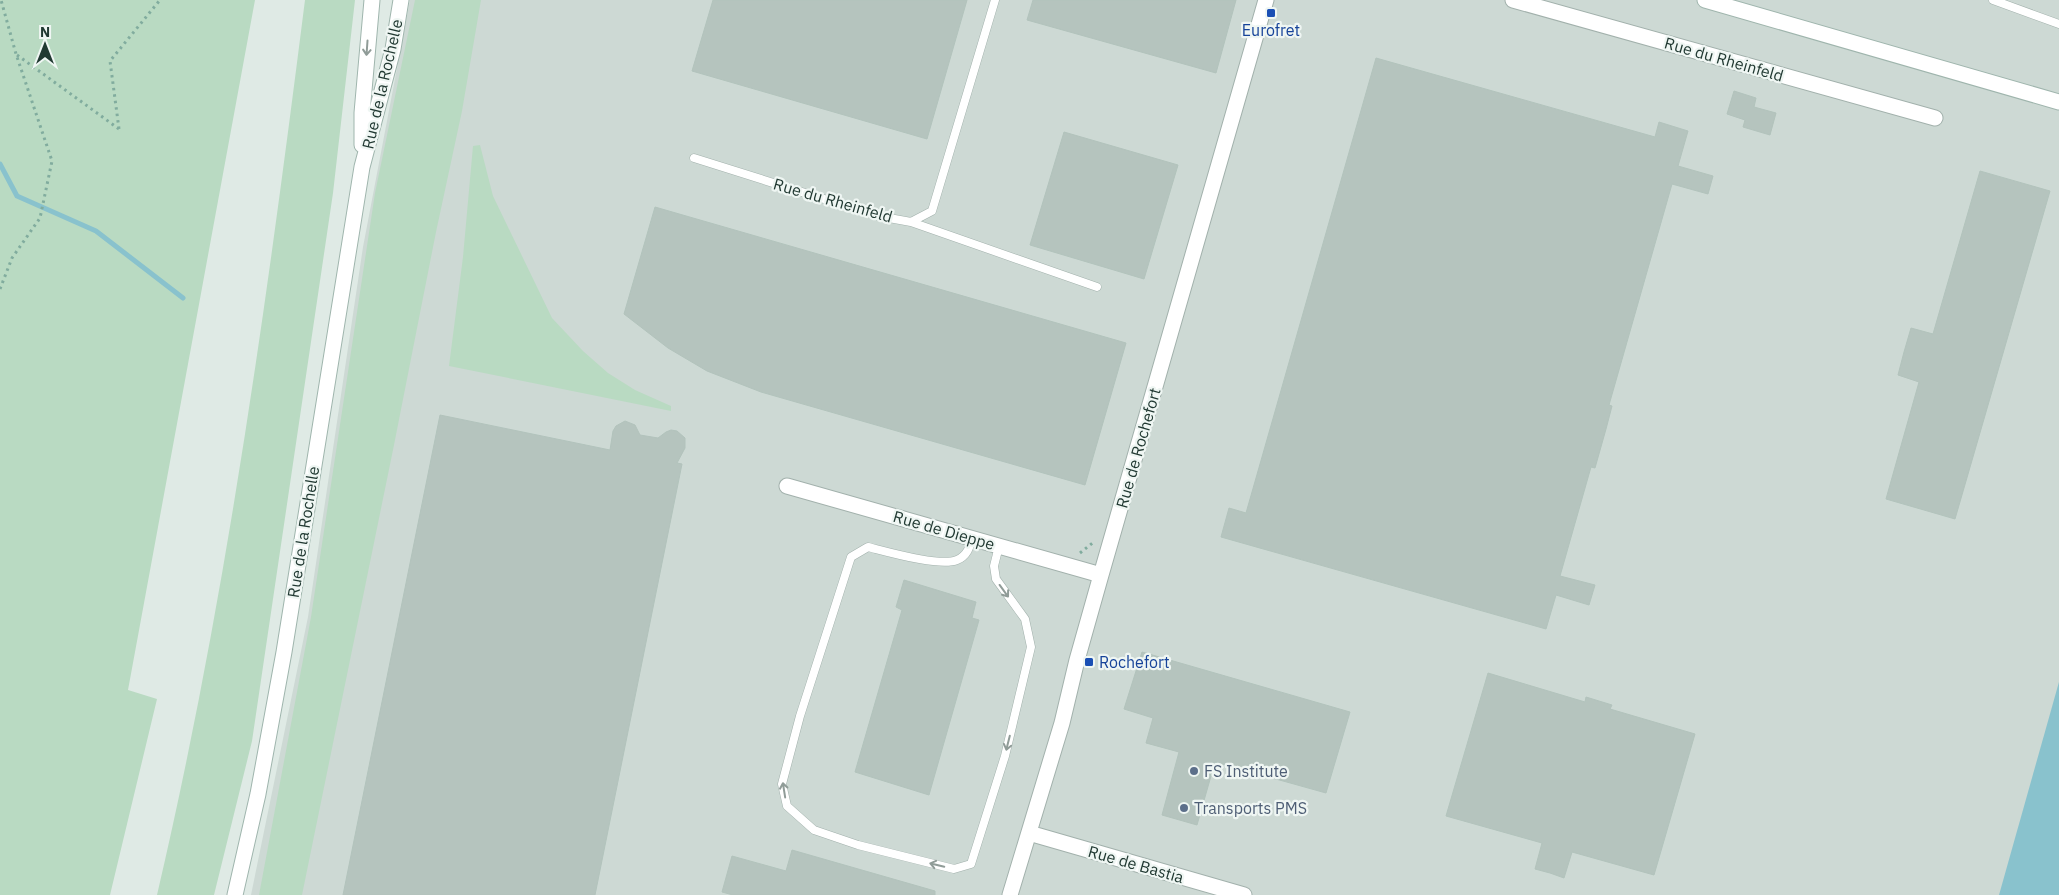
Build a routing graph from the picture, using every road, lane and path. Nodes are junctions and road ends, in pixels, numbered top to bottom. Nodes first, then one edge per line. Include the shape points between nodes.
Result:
1 (1, 0) edge
2 (160, 0) edge
3 (372, 0) edge
4 (401, 0) edge
5 (995, 0) edge
6 (1266, 0) edge
7 (1513, 0) edge
8 (1705, 0) edge
9 (1993, 0) edge
10 (2059, 24) edge
11 (16, 54) junction
12 (2059, 102) edge
13 (1935, 118) dead end
14 (694, 158) dead end
15 (362, 167) junction
16 (911, 222) junction
17 (1097, 287) dead end
18 (0, 289) edge
19 (787, 486) dead end
20 (972, 538) junction
21 (1000, 546) junction
22 (1101, 575) junction
23 (1028, 833) junction
24 (235, 895) edge
25 (1010, 895) edge
26 (1244, 895) edge

1 - 11 path
2 - 11 path via 110,62 119,129
3 -> 15 street, Rue de la Rochelle via 362,112
4 - 15 street, Rue de la Rochelle via 393,49
5 - 16 lane, Rue du Rheinfeld via 932,211
6 - 22 street, Rue de Rochefort
7 - 13 street, Rue du Rheinfeld
8 - 12 street
9 - 10 lane
11 - 18 path via 52,161 40,218 12,258
14 - 16 lane, Rue du Rheinfeld via 878,216
15 - 24 street, Rue de la Rochelle via 284,652 258,794
16 - 17 lane
19 - 20 street, Rue de Dieppe
20 - 21 street, Rue de Dieppe
21 -> 20 lane via 994,566 996,579 1025,618 1031,647 1005,756 971,864 954,869 858,845 814,830 787,806 782,784 800,716 851,558 868,547 931,561 957,560 969,551
21 - 22 street, Rue de Dieppe
22 - 23 street, Rue de Rochefort via 1062,723
23 - 25 street, Rue de Rochefort
23 - 26 street, Rue de Bastia

